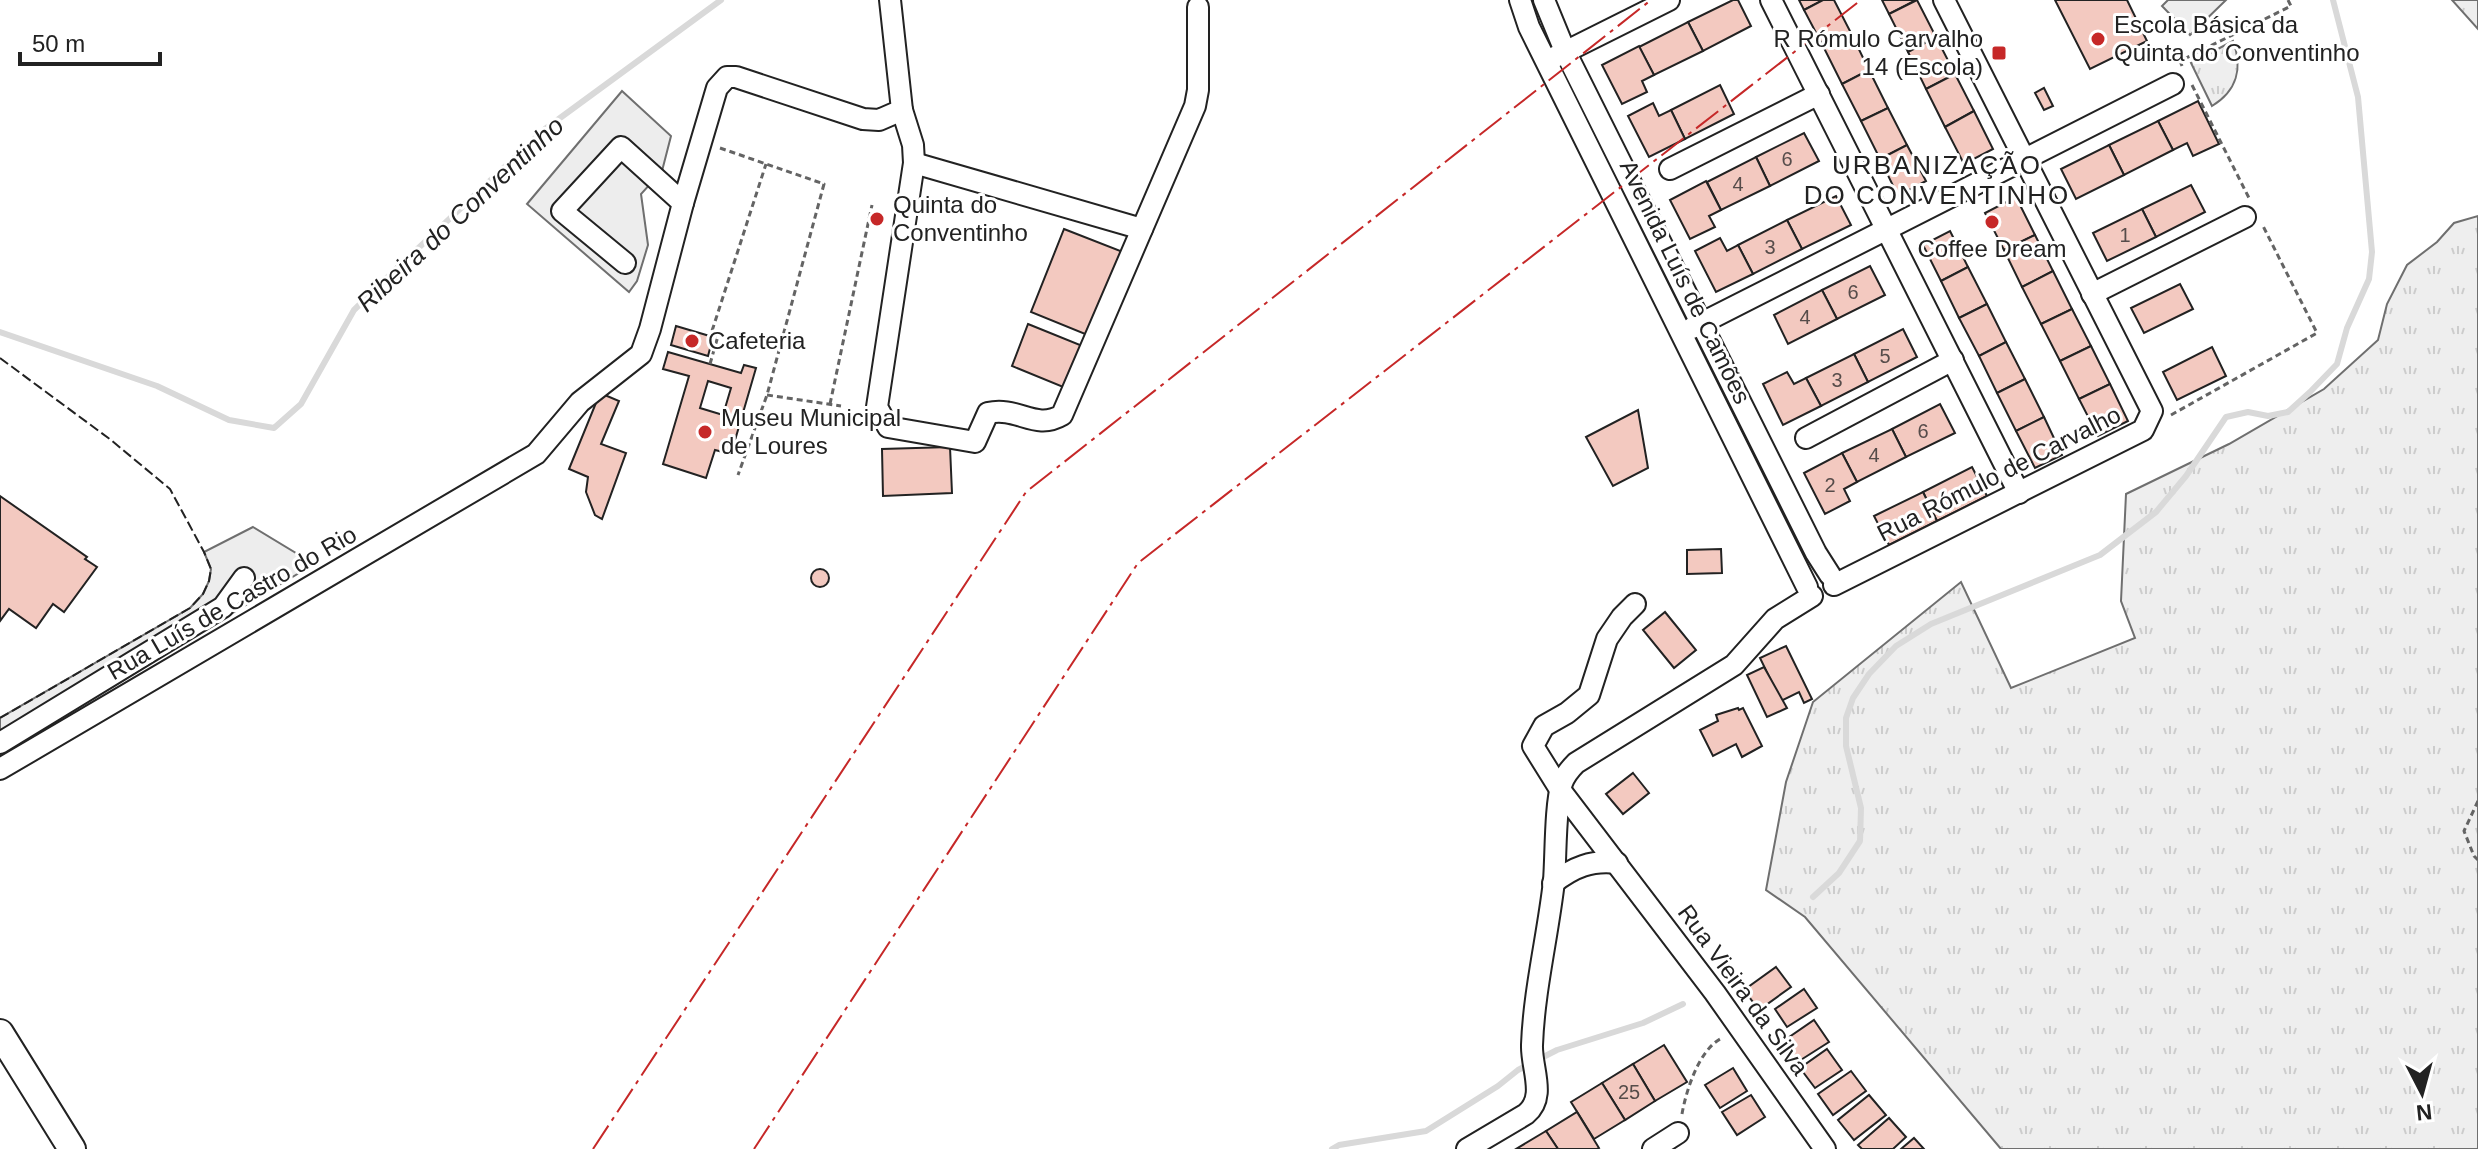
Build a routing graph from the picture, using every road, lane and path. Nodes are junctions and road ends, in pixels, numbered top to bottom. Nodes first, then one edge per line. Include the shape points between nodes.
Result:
1 (890, 0) edge
2 (1520, 0) edge
3 (1544, 0) edge
4 (1669, 0) edge
5 (1771, 0) edge
6 (1944, 0) edge
7 (2288, 0) edge
8 (1198, 7) dead end
9 (1565, 51) junction
10 (1546, 62) junction
11 (2180, 80) junction
12 (1819, 94) junction
13 (902, 110) junction
14 (714, 146) dead end
15 (2024, 160) junction
16 (914, 163) junction
17 (766, 164) junction
18 (1670, 169) dead end
19 (683, 203) junction
20 (872, 205) dead end
21 (2252, 213) junction
22 (1142, 229) junction
23 (1887, 229) junction
24 (625, 263) dead end
25 (2092, 294) junction
26 (1701, 323) junction
27 (1681, 333) junction
28 (1953, 360) junction
29 (710, 364) dead end
30 (767, 395) junction
31 (830, 404) junction
32 (841, 406) dead end
33 (2143, 430) junction
34 (1806, 438) dead end
35 (738, 475) dead end
36 (2019, 493) junction
37 (244, 578) dead end
38 (1832, 580) junction
39 (1809, 591) junction
40 (1635, 604) dead end
41 (0, 743) edge
42 (0, 769) edge
43 (1561, 791) junction
44 (2478, 801) edge
45 (2478, 860) edge
46 (1617, 863) junction
47 (1553, 883) junction
48 (1742, 1030) junction
49 (0, 1033) edge
50 (1678, 1133) joint
51 (72, 1149) edge
52 (1467, 1149) edge
53 (1653, 1149) edge
54 (1825, 1149) edge

1 - 13 street
2 - 10 street, Avenida Luís de Camões
3 - 9 street, Avenida Luís de Camões
4 - 9 street
5 - 12 street
6 - 15 street, Rua Rómulo de Carvalho
7 - 11 path via 2291,6 2180,61
8 - 22 street via 1195,106
9 - 10 street
9 - 26 street, Avenida Luís de Camões
10 - 27 street, Avenida Luís de Camões
11 - 15 street
11 - 21 path
12 - 18 street
12 - 23 street
13 - 16 street
13 - 19 street, Rua Luís de Castro do Rio via 879,120 863,119 727,77 717,88
14 - 17 path
15 - 23 street
15 - 25 street, Rua Rómulo de Carvalho
16 - 22 street
16 - 22 street via 877,407 888,427 975,442 988,413 1002,410 1052,421 1062,415
17 - 29 path via 711,334 718,336
17 - 30 path via 824,184
19 - 24 street via 621,147 562,211
19 - 42 street, Rua Luís de Castro do Rio via 641,354 580,402 536,454
20 - 31 path
21 - 25 street
21 - 33 path via 2317,333
23 - 26 street
23 - 28 street
25 - 33 street, Rua Rómulo de Carvalho via 2152,411
26 - 27 street
26 - 38 street, Avenida Luís de Camões
27 - 39 street, Avenida Luís de Camões
28 - 34 street
28 - 36 street
30 - 31 path
30 - 35 path
31 - 32 path
33 - 36 street, Rua Rómulo de Carvalho
36 - 38 street, Rua Rómulo de Carvalho
37 - 41 street via 223,607
38 - 39 street, Rua Rómulo de Carvalho via 1817,573 1810,578
39 - 43 street via 1734,665 1576,763
40 - 43 street, Rua Vieira da Silva via 1607,639 1589,695 1544,726 1533,746
43 - 46 street, Rua Vieira da Silva
43 - 47 street
44 - 45 path via 2464,831
46 - 47 street via 1581,865
46 - 48 street, Rua Vieira da Silva
47 - 52 street via 1532,1048 1537,1096 1532,1109
48 - 50 path via 1715,1041 1701,1060
48 - 54 street, Rua Vieira da Silva
49 - 51 main road
50 - 53 street

